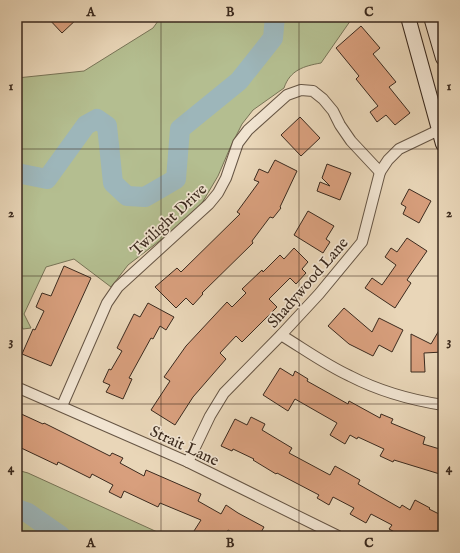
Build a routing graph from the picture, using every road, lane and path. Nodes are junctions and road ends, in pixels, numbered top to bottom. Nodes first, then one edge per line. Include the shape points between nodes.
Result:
1 (408, 17) edge
2 (431, 17) edge
3 (443, 58) edge
4 (441, 129) edge
5 (443, 144) edge
6 (380, 172) junction
7 (281, 336) junction
8 (17, 388) edge
9 (443, 405) edge
10 (62, 406) junction
11 (188, 462) junction
12 (338, 536) edge

1 - 4 street
2 - 3 street
4 - 5 street
4 - 6 street, Shadywood Lane via 399,149
6 - 7 street, Shadywood Lane via 362,242
6 - 10 street, Twilight Drive via 351,141 324,99 313,91 301,90 287,95 248,130 238,143 226,178 209,204 118,287 107,303
7 - 9 street via 349,376 385,391
7 - 11 street, Shadywood Lane via 224,393
8 - 10 street, Strait Lane
10 - 11 street, Strait Lane
11 - 12 street, Strait Lane

